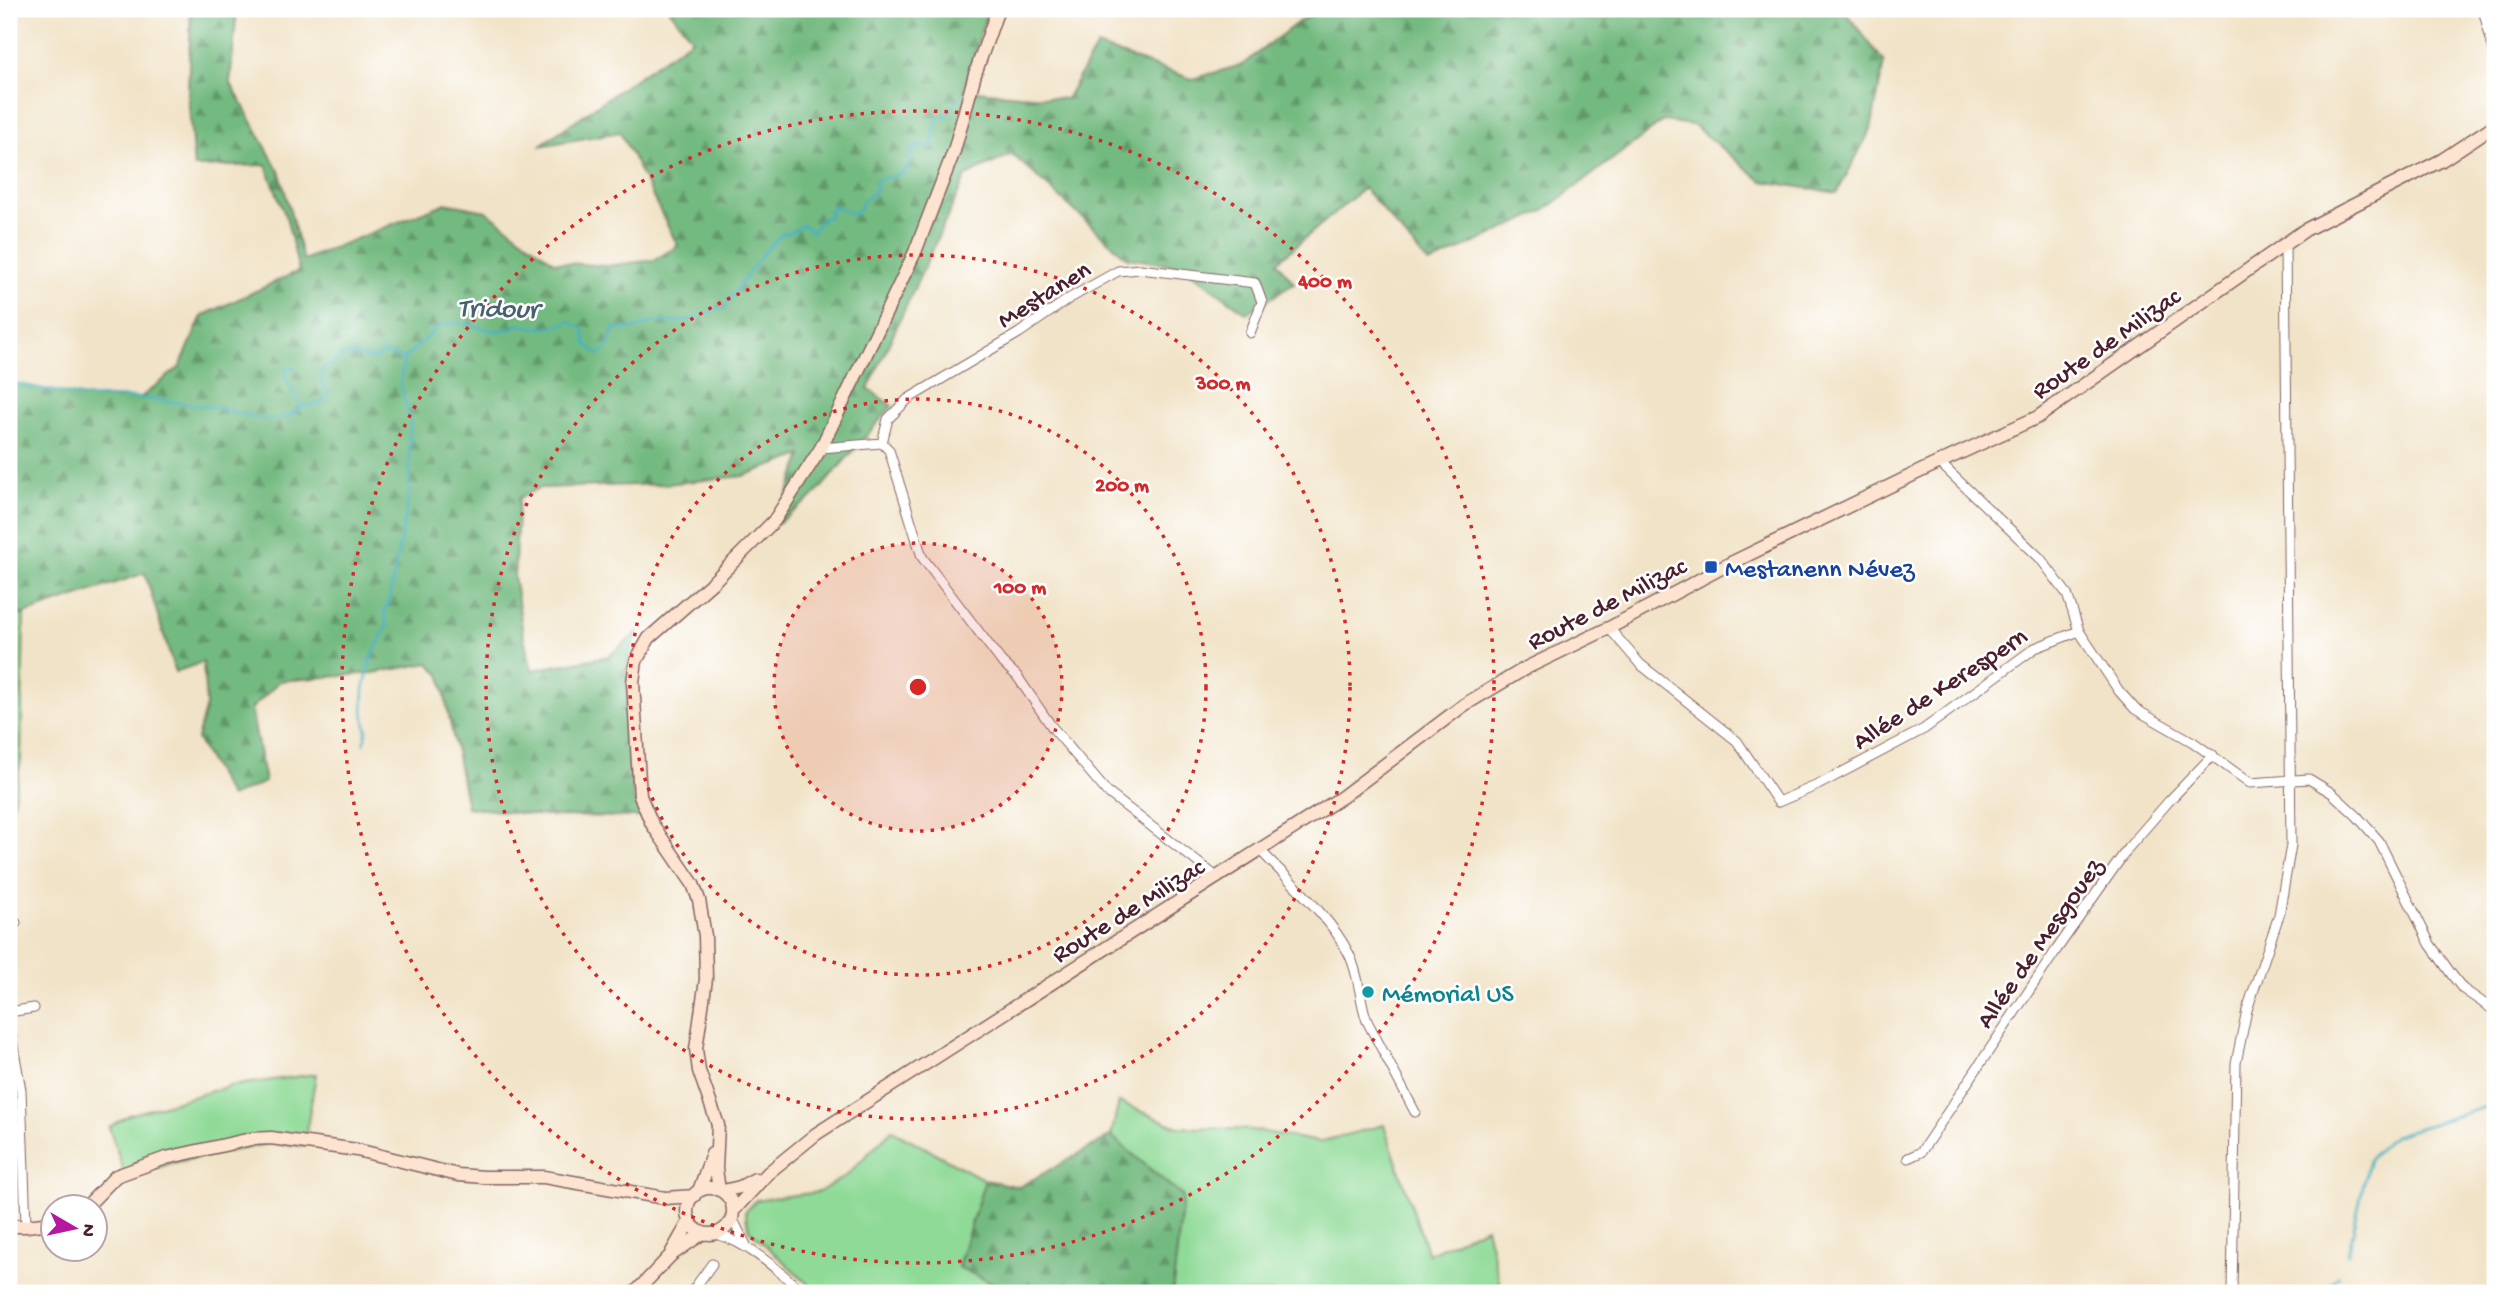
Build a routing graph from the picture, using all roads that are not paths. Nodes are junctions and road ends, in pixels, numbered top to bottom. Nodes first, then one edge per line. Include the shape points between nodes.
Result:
1 (998, 9) edge
2 (2483, 9) edge
3 (2495, 55) edge
4 (2495, 125) edge
5 (2285, 245) junction
6 (1250, 333) dead end
7 (882, 443) junction
8 (821, 448) junction
9 (1941, 461) junction
10 (1609, 628) junction
11 (2079, 631) junction
12 (2213, 755) junction
13 (2291, 778) junction
14 (1260, 850) junction
15 (1218, 878) junction
16 (34, 1008) dead end
17 (2495, 1011) edge
18 (9, 1012) edge
19 (9, 1023) edge
20 (1415, 1112) dead end
21 (717, 1140) junction
22 (1908, 1158) dead end
23 (768, 1173) junction
24 (721, 1191) junction
25 (696, 1193) junction
26 (99, 1194) edge
27 (665, 1198) junction
28 (733, 1214) junction
29 (688, 1219) junction
30 (38, 1225) edge
31 (9, 1226) edge
32 (26, 1226) junction
33 (710, 1234) junction
34 (748, 1248) junction
35 (670, 1255) junction
36 (712, 1264) dead end
37 (2495, 1284) edge
38 (635, 1293) edge
39 (691, 1293) edge
40 (804, 1293) edge
41 (2232, 1293) edge
42 (2472, 1293) edge

1 - 8 main road via 954,151 915,252
2 - 3 street
4 - 5 main road, Route de Milizac via 2442,160 2305,230
5 - 9 main road, Route de Milizac via 2038,417
5 - 13 street
6 - 7 street, Mestanen via 1262,302 1255,283 1140,269 1118,271 908,399 888,419
7 - 8 street
7 - 15 street via 889,450 922,557 1001,662 1017,676 1052,727 1107,792
8 - 21 main road via 774,521 649,638 636,661 633,682 640,796 699,900 706,979 696,1049 718,1125
9 - 10 main road, Route de Milizac
9 - 11 street via 2040,558 2067,594
10 - 11 street, Allée de Kerespern via 1640,664 1737,741 1778,802 1924,729 2035,648
10 - 14 main road, Route de Milizac via 1526,668 1464,705 1342,797
11 - 12 street via 2135,709
12 - 13 street via 2250,783
12 - 22 street, Allée de Mesgouez via 2128,848 1921,1152
13 - 17 street via 2309,779 2332,793 2370,829 2438,954 2463,989
13 - 41 street via 2291,845 2279,915 2247,1010 2236,1063
14 - 15 main road, Route de Milizac
14 - 20 street via 1316,910 1349,954 1367,1021
15 - 23 main road, Route de Milizac via 816,1134
16 - 18 street
19 - 32 street via 21,1090
21 - 24 main road
21 - 25 main road
23 - 24 main road, Route de Milizac
23 - 28 main road, Route de Milizac
24 - 25 main road
24 - 28 main road via 730,1198
25 - 27 main road
25 - 29 main road via 689,1202
26 - 27 main road via 117,1176 166,1158 271,1138 357,1150 458,1175 544,1177
27 - 29 main road
28 - 33 main road via 726,1228
28 - 34 street
29 - 33 main road via 693,1228
29 - 35 main road
30 - 32 main road
31 - 32 main road
33 - 34 street
33 - 35 main road
34 - 40 street
35 - 38 main road
36 - 39 street
37 - 42 street

